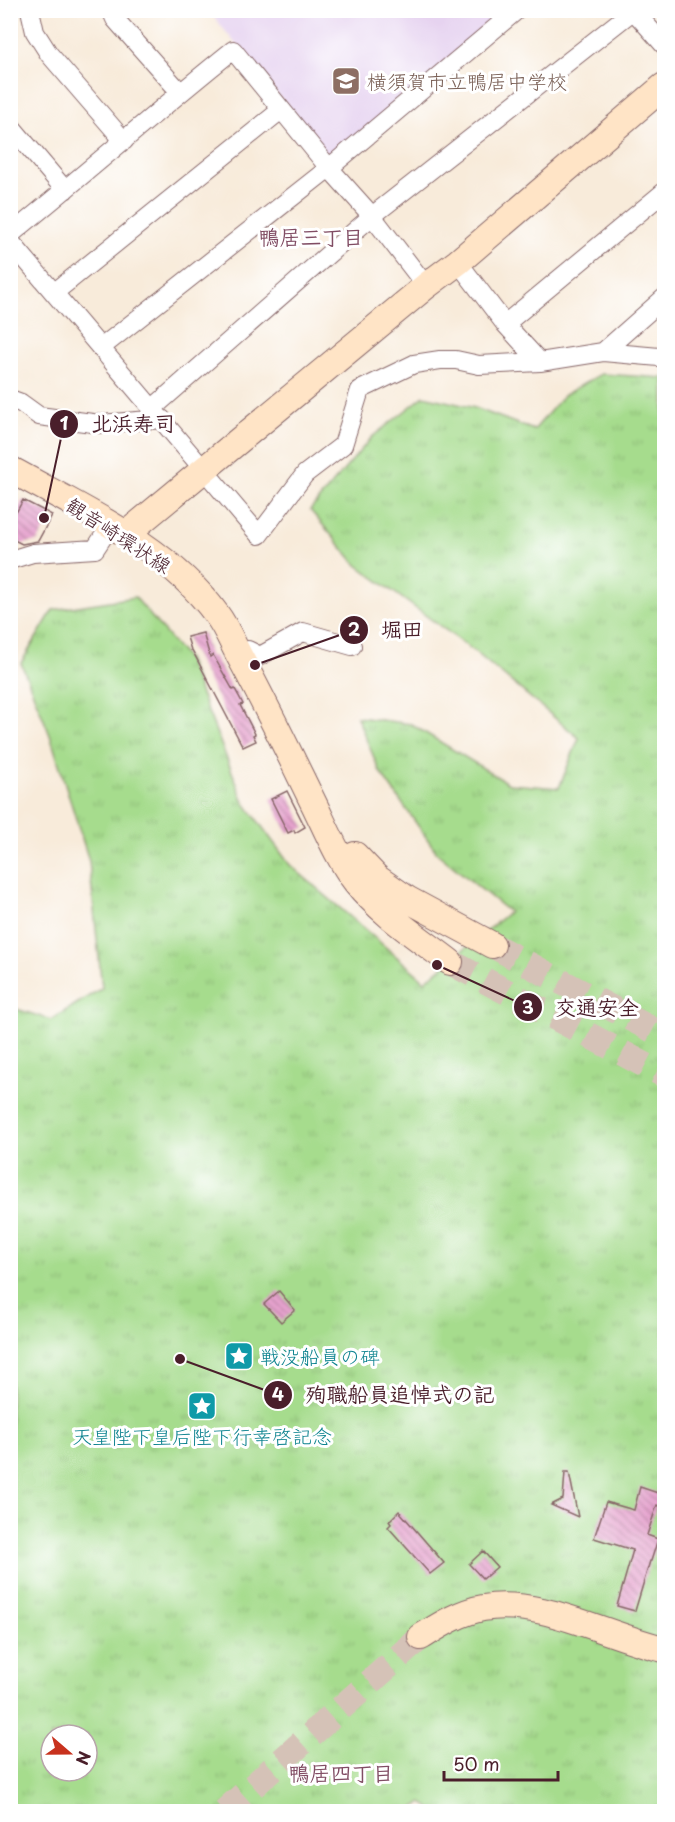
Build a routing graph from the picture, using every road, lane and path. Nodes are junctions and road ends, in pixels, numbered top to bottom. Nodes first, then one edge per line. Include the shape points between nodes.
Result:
1 (30, 10) edge
2 (111, 10) edge
3 (517, 10) edge
4 (633, 11) edge
5 (664, 45) edge
6 (664, 87) edge
7 (180, 93) junction
8 (281, 110) junction
9 (10, 125) edge
10 (124, 141) junction
11 (328, 168) junction
12 (65, 190) junction
13 (664, 192) edge
14 (372, 216) junction
15 (10, 235) edge
16 (10, 241) edge
17 (458, 262) junction
18 (426, 286) junction
19 (55, 292) junction
20 (664, 298) edge
21 (505, 324) junction
22 (102, 347) junction
23 (603, 352) junction
24 (664, 358) edge
25 (540, 362) junction
26 (10, 399) edge
27 (158, 413) junction
28 (204, 469) junction
29 (10, 470) edge
30 (118, 530) junction
31 (10, 560) edge
32 (352, 646) dead end
33 (239, 656) junction
34 (315, 806) junction
35 (492, 945) tunnel mouth
36 (450, 962) tunnel mouth
37 (421, 1637) tunnel mouth
38 (664, 1649) edge

1 - 10 street via 35,32 49,54
2 - 7 street
3 - 11 street
4 - 5 street
4 - 14 street
6 - 17 street
7 - 8 street via 233,50
7 - 10 street
8 - 11 street
8 - 19 street
9 - 12 street
10 - 12 street
11 - 14 street
11 - 22 street
12 - 15 street
13 - 21 street
14 - 18 street
14 - 27 street
16 - 19 street
17 - 18 street
17 - 21 street
18 - 28 street
19 - 22 street
20 - 23 street
21 - 25 street
22 - 27 street
23 - 24 street
23 - 25 street
25 - 28 street via 479,365 440,360 414,364 360,390 343,446 305,474 259,535
26 - 27 street via 39,416 100,424
27 - 28 street
28 - 30 street
29 - 30 street, 観音崎環状線
30 - 31 street via 95,549 33,553
30 - 33 street, 観音崎環状線 via 167,562 194,589 218,616
32 - 33 street via 303,632 260,656 248,650
33 - 34 street, 観音崎環状線
34 - 35 street, 観音崎環状線 via 377,878 407,899
34 - 36 street, 観音崎環状線 via 357,882 388,914
37 - 38 street via 450,1619 481,1608 516,1606

